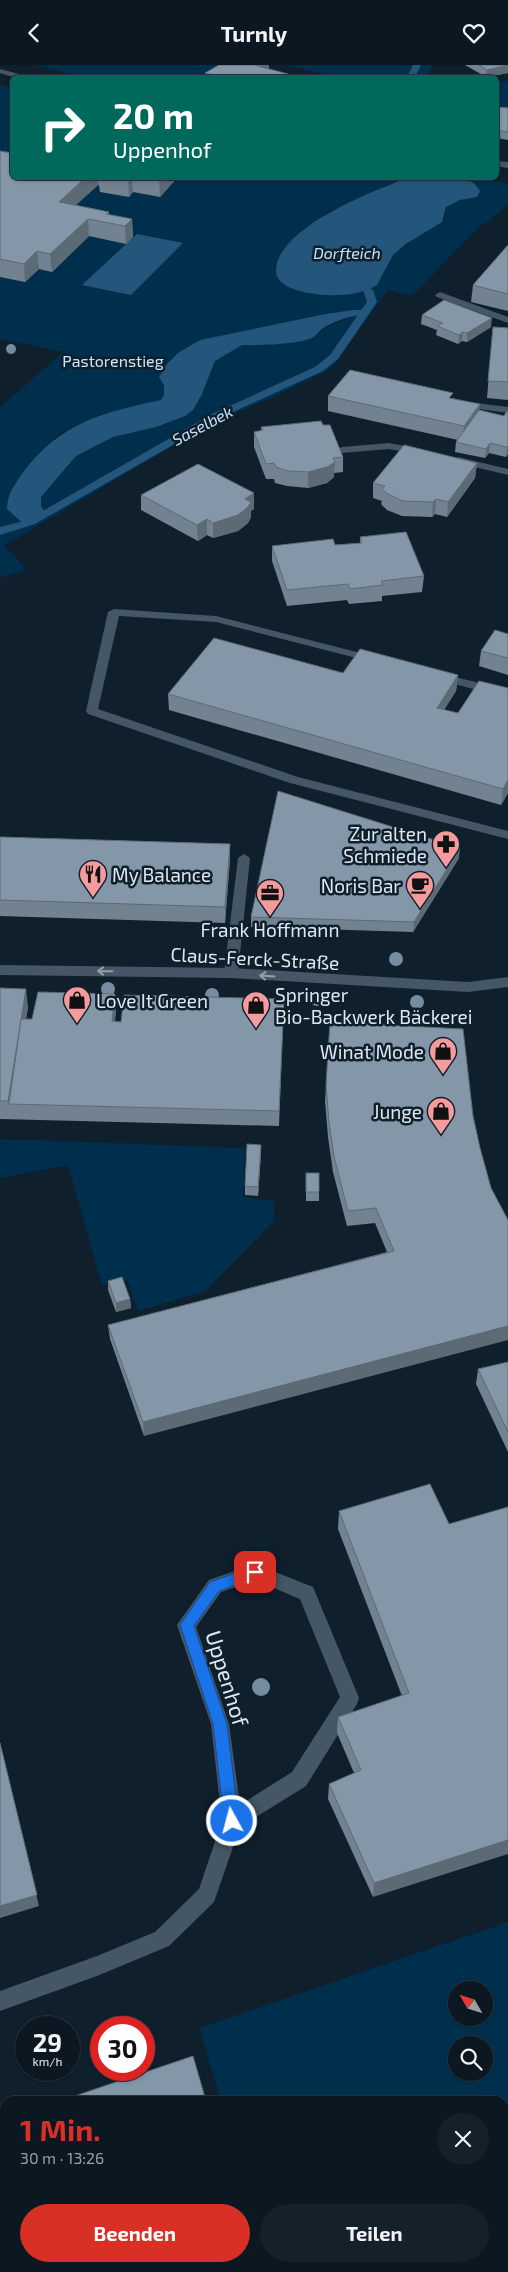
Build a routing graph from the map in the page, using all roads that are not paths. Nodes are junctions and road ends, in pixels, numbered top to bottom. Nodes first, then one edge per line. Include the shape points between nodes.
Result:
1 (0, 71) edge
2 (13, 75) edge
3 (440, 295) dead end
4 (508, 320) edge
5 (468, 405) edge
6 (508, 410) edge
7 (342, 450) edge
8 (508, 472) edge
9 (390, 664) edge
10 (428, 674) edge
11 (508, 694) edge
12 (508, 835) edge
13 (244, 858) dead end
14 (0, 970) edge
15 (231, 973) junction
16 (508, 982) edge
17 (232, 1821) junction
18 (0, 2001) edge

1 - 2 street
3 - 4 street
5 - 6 street
7 - 8 street via 389,446
9 - 12 street via 216,619 114,612 92,711 294,780
10 - 11 street
13 - 15 street
15 -> 14 street, Claus-Ferck-Straße
16 -> 15 street, Claus-Ferck-Straße via 468,987
17 - 17 street, Uppenhof via 299,1779 350,1698 307,1593 255,1572 214,1586 186,1625 220,1724
17 - 18 street, Uppenhof via 207,1895 162,1939

